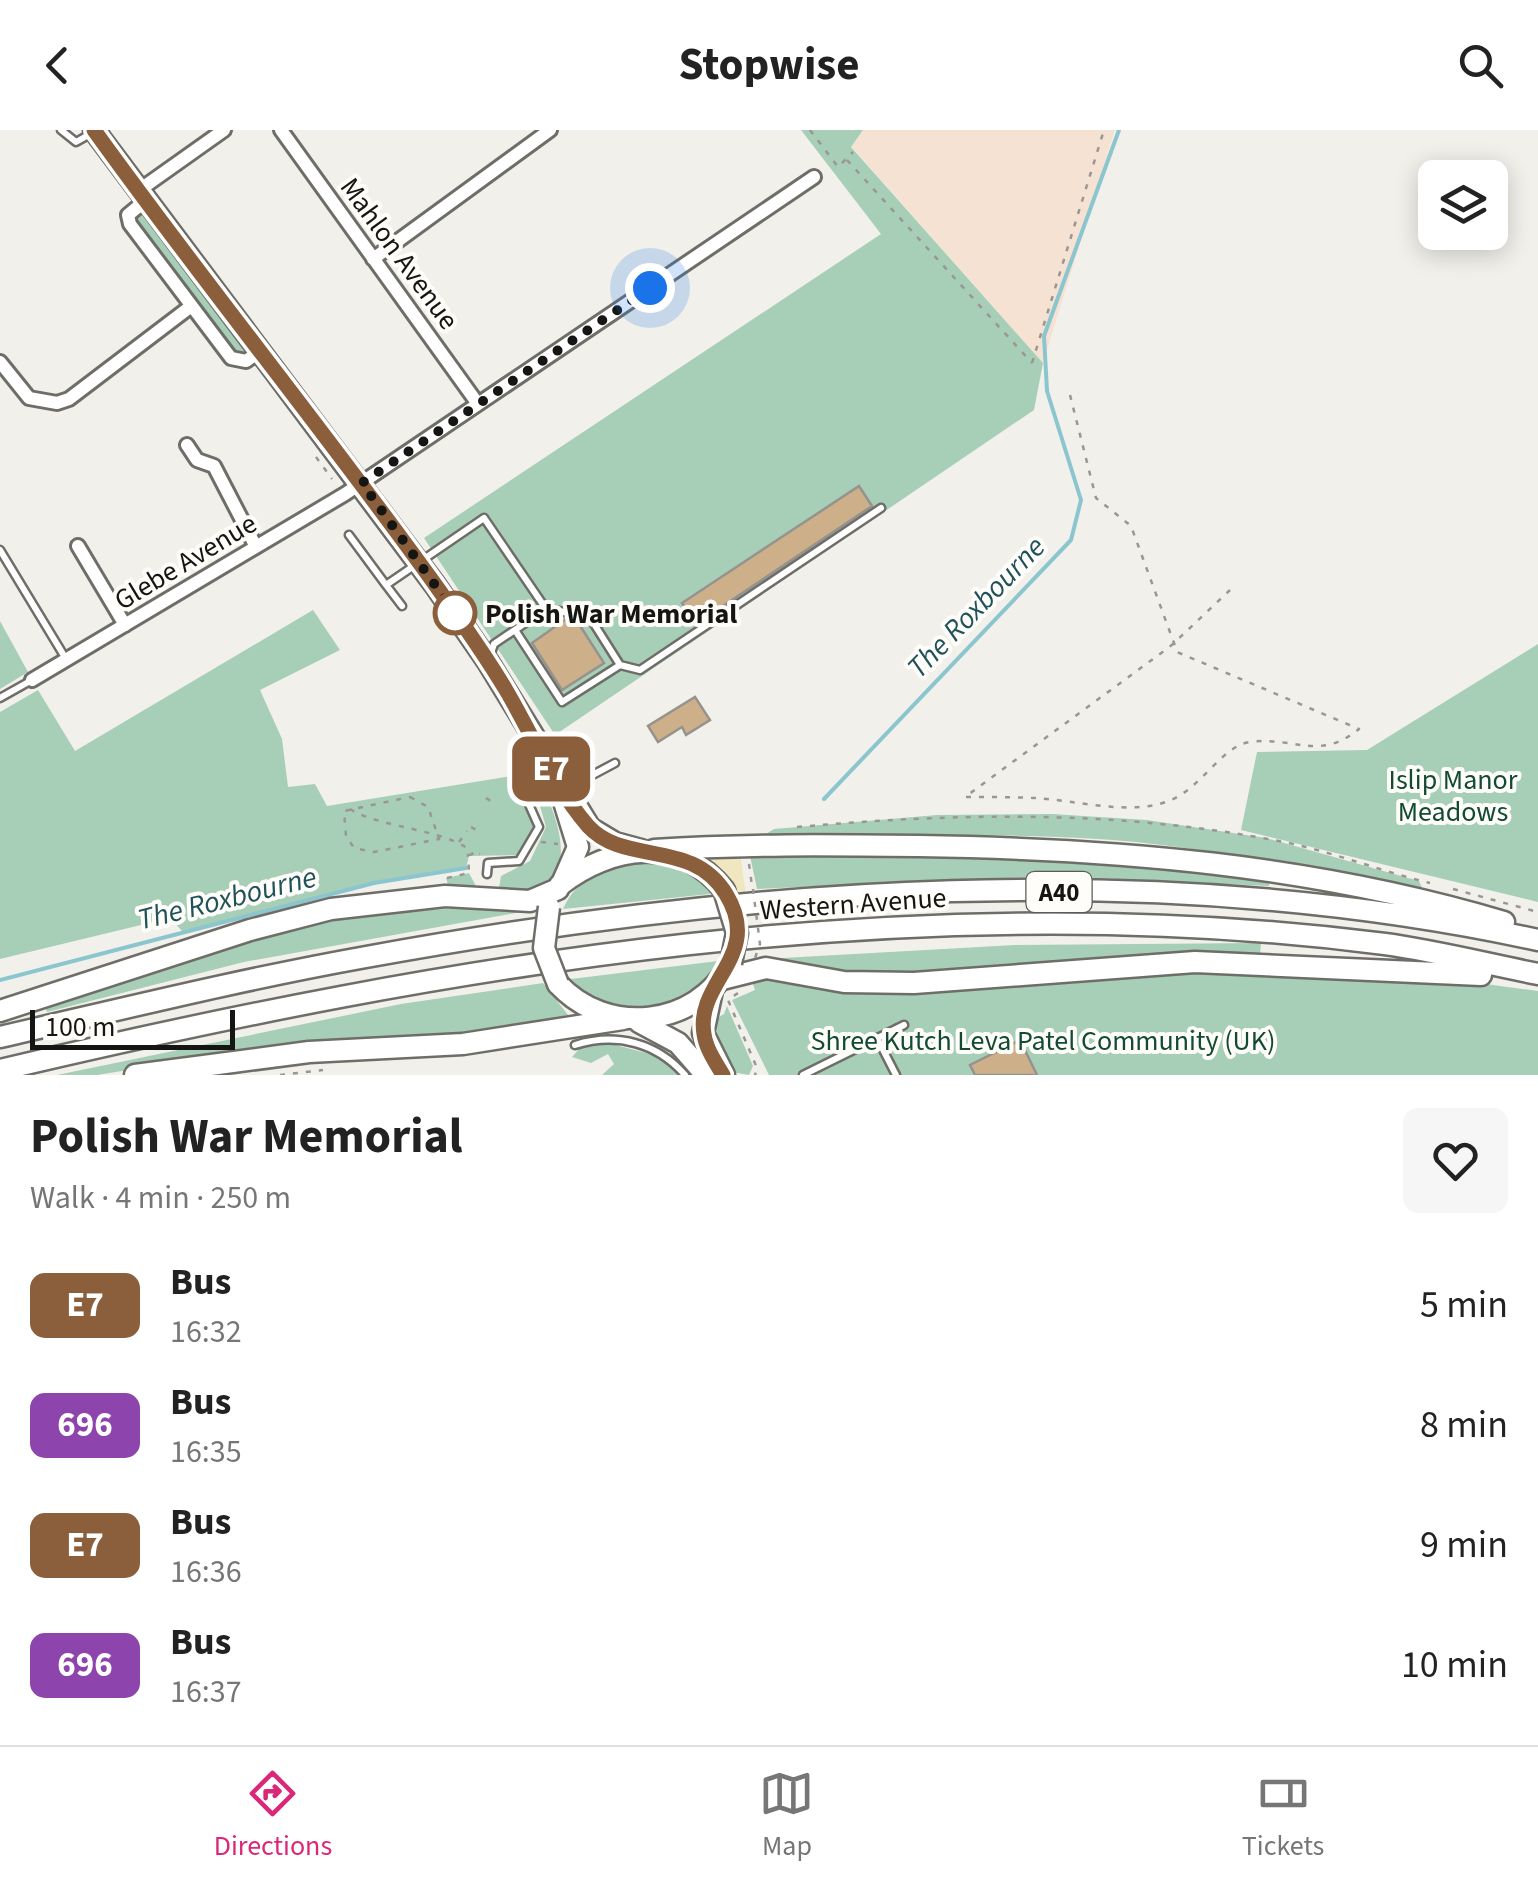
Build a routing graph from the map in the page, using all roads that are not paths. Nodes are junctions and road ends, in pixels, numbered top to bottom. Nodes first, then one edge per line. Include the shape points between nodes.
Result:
1 (61, 130) edge
2 (224, 130) edge
3 (281, 130) edge
4 (550, 130) edge
5 (94, 131) edge
6 (814, 177) dead end
7 (141, 196) junction
8 (373, 259) junction
9 (190, 307) junction
10 (260, 351) junction
11 (0, 362) edge
12 (478, 404) junction
13 (187, 445) dead end
14 (362, 483) junction
15 (882, 508) dead end
16 (349, 534) dead end
17 (78, 546) dead end
18 (256, 547) junction
19 (0, 550) edge
20 (418, 562) junction
21 (386, 585) junction
22 (402, 606) dead end
23 (546, 609) junction
24 (124, 626) junction
25 (515, 630) junction
26 (66, 660) junction
27 (488, 662) junction
28 (620, 665) junction
29 (32, 680) joint
30 (0, 698) edge
31 (615, 762) dead end
32 (543, 770) junction
33 (564, 790) junction
34 (647, 850) junction
35 (487, 874) dead end
36 (556, 894) junction
37 (1538, 932) edge
38 (1538, 940) edge
39 (1538, 974) edge
40 (726, 981) junction
41 (1538, 982) edge
42 (0, 1011) edge
43 (627, 1019) junction
44 (904, 1025) dead end
45 (0, 1037) edge
46 (877, 1038) junction
47 (574, 1045) dead end
48 (0, 1070) edge
49 (135, 1075) edge
50 (686, 1075) edge
51 (706, 1075) edge
52 (724, 1075) edge
53 (803, 1075) edge
54 (896, 1075) edge

1 - 5 lane via 76,142
2 - 7 street
3 - 8 street, Mahlon Avenue
4 - 8 street
5 - 7 main road
6 - 12 street, Glebe Avenue
7 - 9 street via 128,215 130,224
7 - 10 main road
8 - 12 street, Mahlon Avenue
9 - 10 street via 231,358 246,361
9 - 11 street via 57,403 29,398
10 - 14 main road
12 - 14 street, Glebe Avenue
13 - 18 street via 196,460 214,466
14 - 18 street, Glebe Avenue
14 - 20 main road
15 - 28 lane via 640,670
16 - 21 lane
17 - 24 street
18 - 24 street, Glebe Avenue
19 - 26 lane
20 - 21 lane
20 - 23 lane via 484,518
20 - 27 main road
21 - 22 lane
23 - 25 lane
23 - 28 lane via 589,616
24 - 26 street, Glebe Avenue
25 - 27 lane via 494,644
25 - 28 lane via 562,702
26 - 29 street, Glebe Avenue
27 - 32 main road
29 - 30 lane
31 - 33 lane
32 - 33 main road
32 - 35 lane via 528,800 538,820 533,841 520,861 488,863
32 - 36 main road via 578,847
33 - 34 main road via 590,828
34 - 36 main road via 603,858
34 - 37 main road via 746,844 1145,854 1418,896
34 - 40 main road, bridge via 696,866 724,890 738,933
36 - 42 main road via 530,900 444,896 331,910
36 - 43 main road, bridge via 544,948 558,984 588,1006
38 - 45 main road, Western Avenue / A40 via 1330,906 1177,894 887,896 511,932 364,957
39 - 48 main road, Western Avenue / A40 via 1388,944 1214,928 885,925 666,946 369,989
40 - 41 main road via 766,968 844,982 929,983 1195,962 1460,972
40 - 43 main road via 674,1014
40 - 52 main road via 704,1034
43 - 49 main road via 463,1044 292,1054
43 - 51 main road via 678,1043
44 - 46 lane
46 - 53 lane
46 - 54 lane
47 - 50 lane via 648,1045

